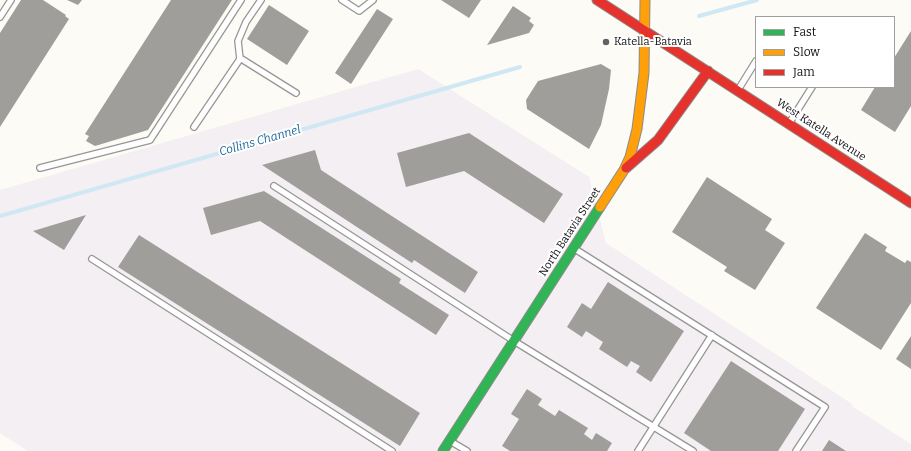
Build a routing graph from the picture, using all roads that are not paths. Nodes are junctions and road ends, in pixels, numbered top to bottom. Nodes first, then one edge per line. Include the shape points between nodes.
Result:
1 (11, 0) edge
2 (241, 0) edge
3 (261, 0) edge
4 (342, 0) edge
5 (373, 0) edge
6 (597, 0) edge
7 (645, 0) edge
8 (0, 17) edge
9 (644, 30) junction
10 (240, 58) junction
11 (755, 63) edge
12 (708, 72) junction
13 (811, 88) edge
14 (738, 90) junction
15 (296, 93) dead end
16 (789, 124) junction
17 (194, 127) dead end
18 (40, 168) dead end
19 (624, 170) junction
20 (274, 186) dead end
21 (911, 203) edge
22 (574, 248) junction
23 (92, 258) dead end
24 (712, 335) junction
25 (514, 341) junction
26 (653, 426) junction
27 (450, 440) junction
28 (392, 451) edge
29 (443, 451) edge
30 (467, 451) edge
31 (638, 451) edge
32 (693, 451) edge
33 (796, 451) edge

1 - 8 lane
2 - 18 lane via 150,140
3 - 10 lane via 246,22 238,41
4 - 5 lane via 359,11
6 - 9 street, West Katella Avenue
7 - 9 street, North Batavia Street
9 - 12 street, West Katella Avenue
9 - 19 street, North Batavia Street via 641,102 632,150
10 - 15 lane
10 - 17 lane
11 - 14 lane
12 - 14 street, West Katella Avenue
12 - 19 street via 658,140
13 - 16 lane
14 - 16 street, West Katella Avenue
16 - 21 street, West Katella Avenue
19 - 22 street, North Batavia Street
20 - 25 lane
22 - 24 lane
22 - 25 street, North Batavia Street
23 - 28 lane
24 - 26 lane
24 - 33 lane via 825,407
25 - 26 lane
25 - 27 street, North Batavia Street
26 - 31 lane
26 - 32 lane
27 - 29 street, North Batavia Street
27 - 30 lane

